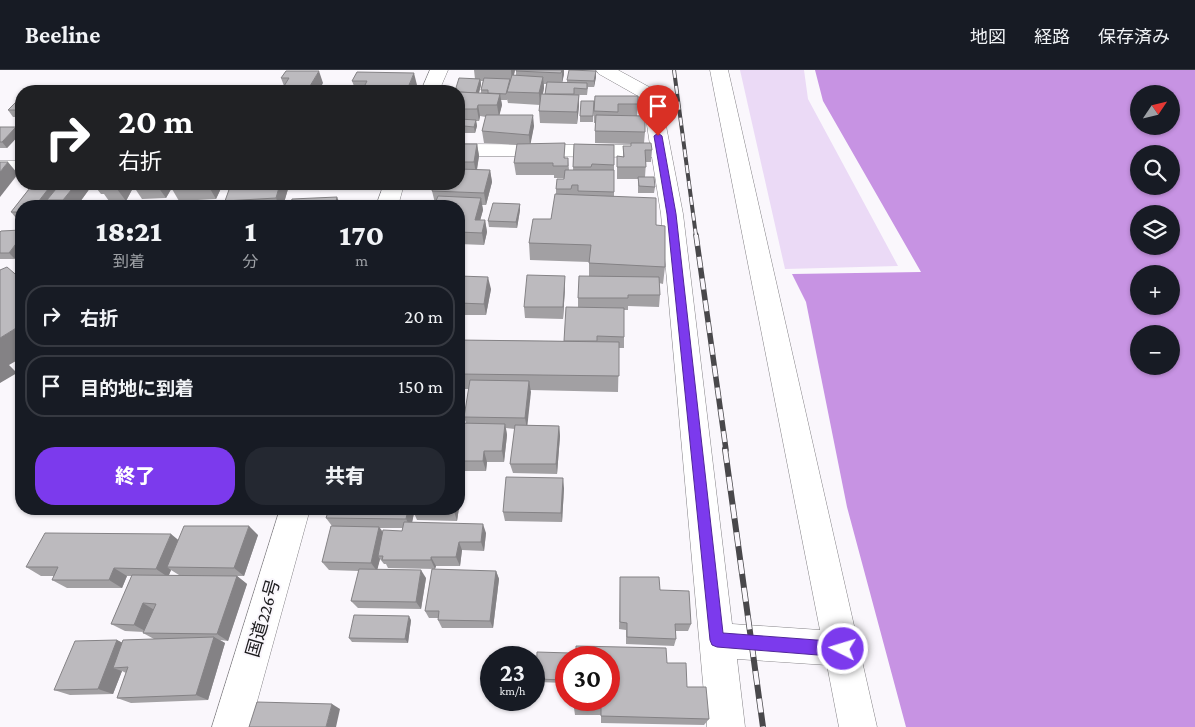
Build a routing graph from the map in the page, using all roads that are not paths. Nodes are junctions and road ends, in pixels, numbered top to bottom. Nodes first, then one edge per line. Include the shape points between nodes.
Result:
1 (439, 70) edge
2 (605, 70) edge
3 (719, 70) edge
4 (433, 85) edge
5 (465, 150) edge
6 (660, 151) junction
7 (0, 167) edge
8 (15, 167) edge
9 (293, 515) edge
10 (717, 640) junction
11 (843, 649) junction
12 (231, 727) edge
13 (726, 727) edge
14 (858, 727) edge

1 - 4 main road
2 - 6 main road via 645,92 653,105
3 - 11 main road
5 - 6 main road
6 - 10 main road via 672,214
7 - 8 main road
9 - 12 main road, 国道226号
10 - 11 main road
10 - 13 main road
11 - 14 main road

